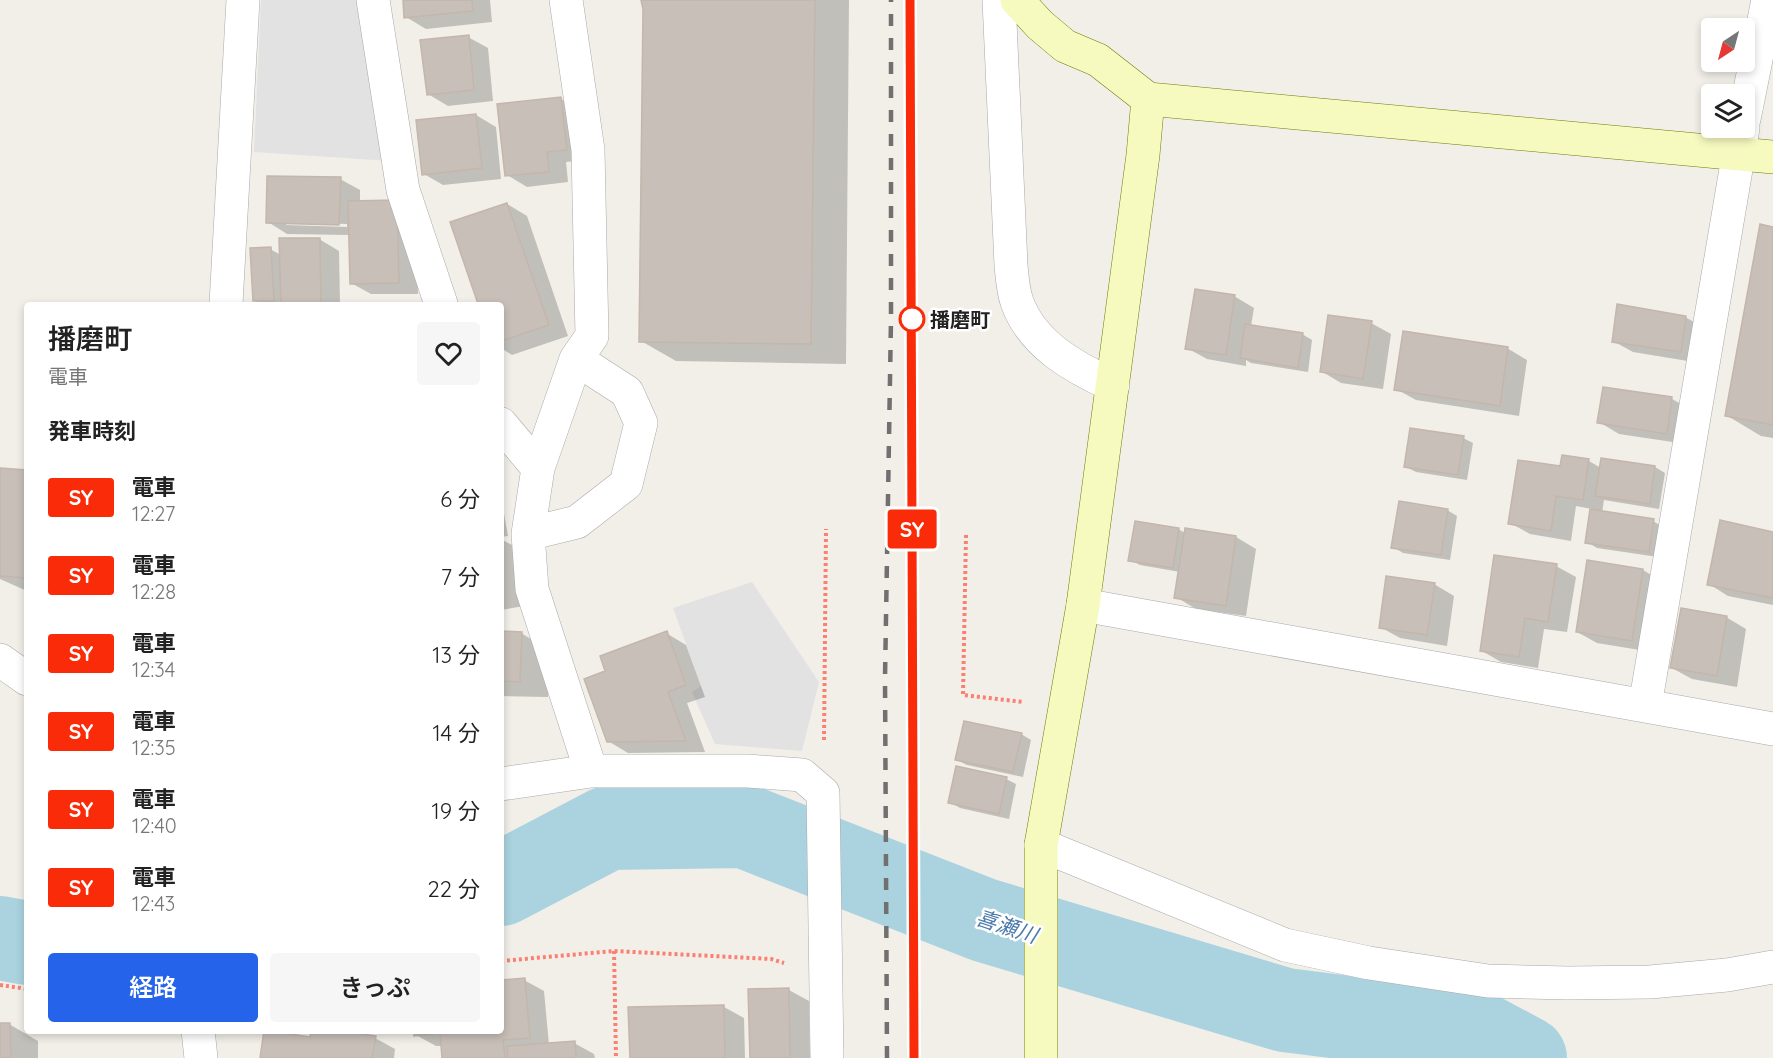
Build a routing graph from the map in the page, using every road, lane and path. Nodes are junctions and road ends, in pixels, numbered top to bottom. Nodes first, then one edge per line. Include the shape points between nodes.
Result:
1 (243, 0) edge
2 (373, 0) edge
3 (566, 0) edge
4 (999, 0) edge
5 (1017, 0) edge
6 (1768, 0) edge
7 (1045, 29) junction
8 (1002, 76) junction
9 (1751, 84) edge
10 (1148, 99) junction
11 (1740, 140) edge
12 (1773, 157) edge
13 (226, 302) edge
14 (440, 302) edge
15 (576, 359) junction
16 (1113, 385) junction
17 (504, 428) edge
18 (538, 468) junction
19 (826, 529) dead end
20 (528, 534) junction
21 (966, 535) dead end
22 (1083, 605) junction
23 (0, 660) edge
24 (24, 677) edge
25 (1033, 703) dead end
26 (1645, 706) junction
27 (1773, 729) edge
28 (825, 735) dead end
29 (591, 771) junction
30 (504, 784) edge
31 (1041, 845) junction
32 (614, 951) junction
33 (504, 961) edge
34 (1773, 967) edge
35 (825, 976) junction
36 (0, 985) edge
37 (24, 989) edge
38 (198, 1034) edge
39 (201, 1058) edge
40 (616, 1058) edge
41 (826, 1058) edge
42 (1041, 1058) edge

1 - 13 street
2 - 14 street via 403,190
3 - 15 street via 588,150 592,336
4 - 8 street
5 - 7 street
6 - 9 street
7 - 8 street via 1024,36 1017,43 1006,59
7 - 10 street via 1065,46 1098,60
8 - 16 street via 1016,300 1038,337 1081,371
10 - 11 street
10 - 16 street
11 - 12 street
11 - 26 street
15 - 18 street
15 - 20 street via 627,392 641,423 626,484 577,522
16 - 22 street
17 - 18 street
18 - 20 street
19 - 28 path
20 - 29 street via 532,589
21 - 25 path via 963,696
22 - 26 street
22 - 31 street
23 - 24 street
26 - 27 street
29 - 30 street
29 - 35 street via 802,775 823,794
31 - 34 street via 1285,945 1369,963 1488,981 1568,983 1650,982
31 - 42 street
32 - 33 path
32 - 35 path via 771,958
32 - 40 path
35 - 41 street
36 - 37 path
38 - 39 street

